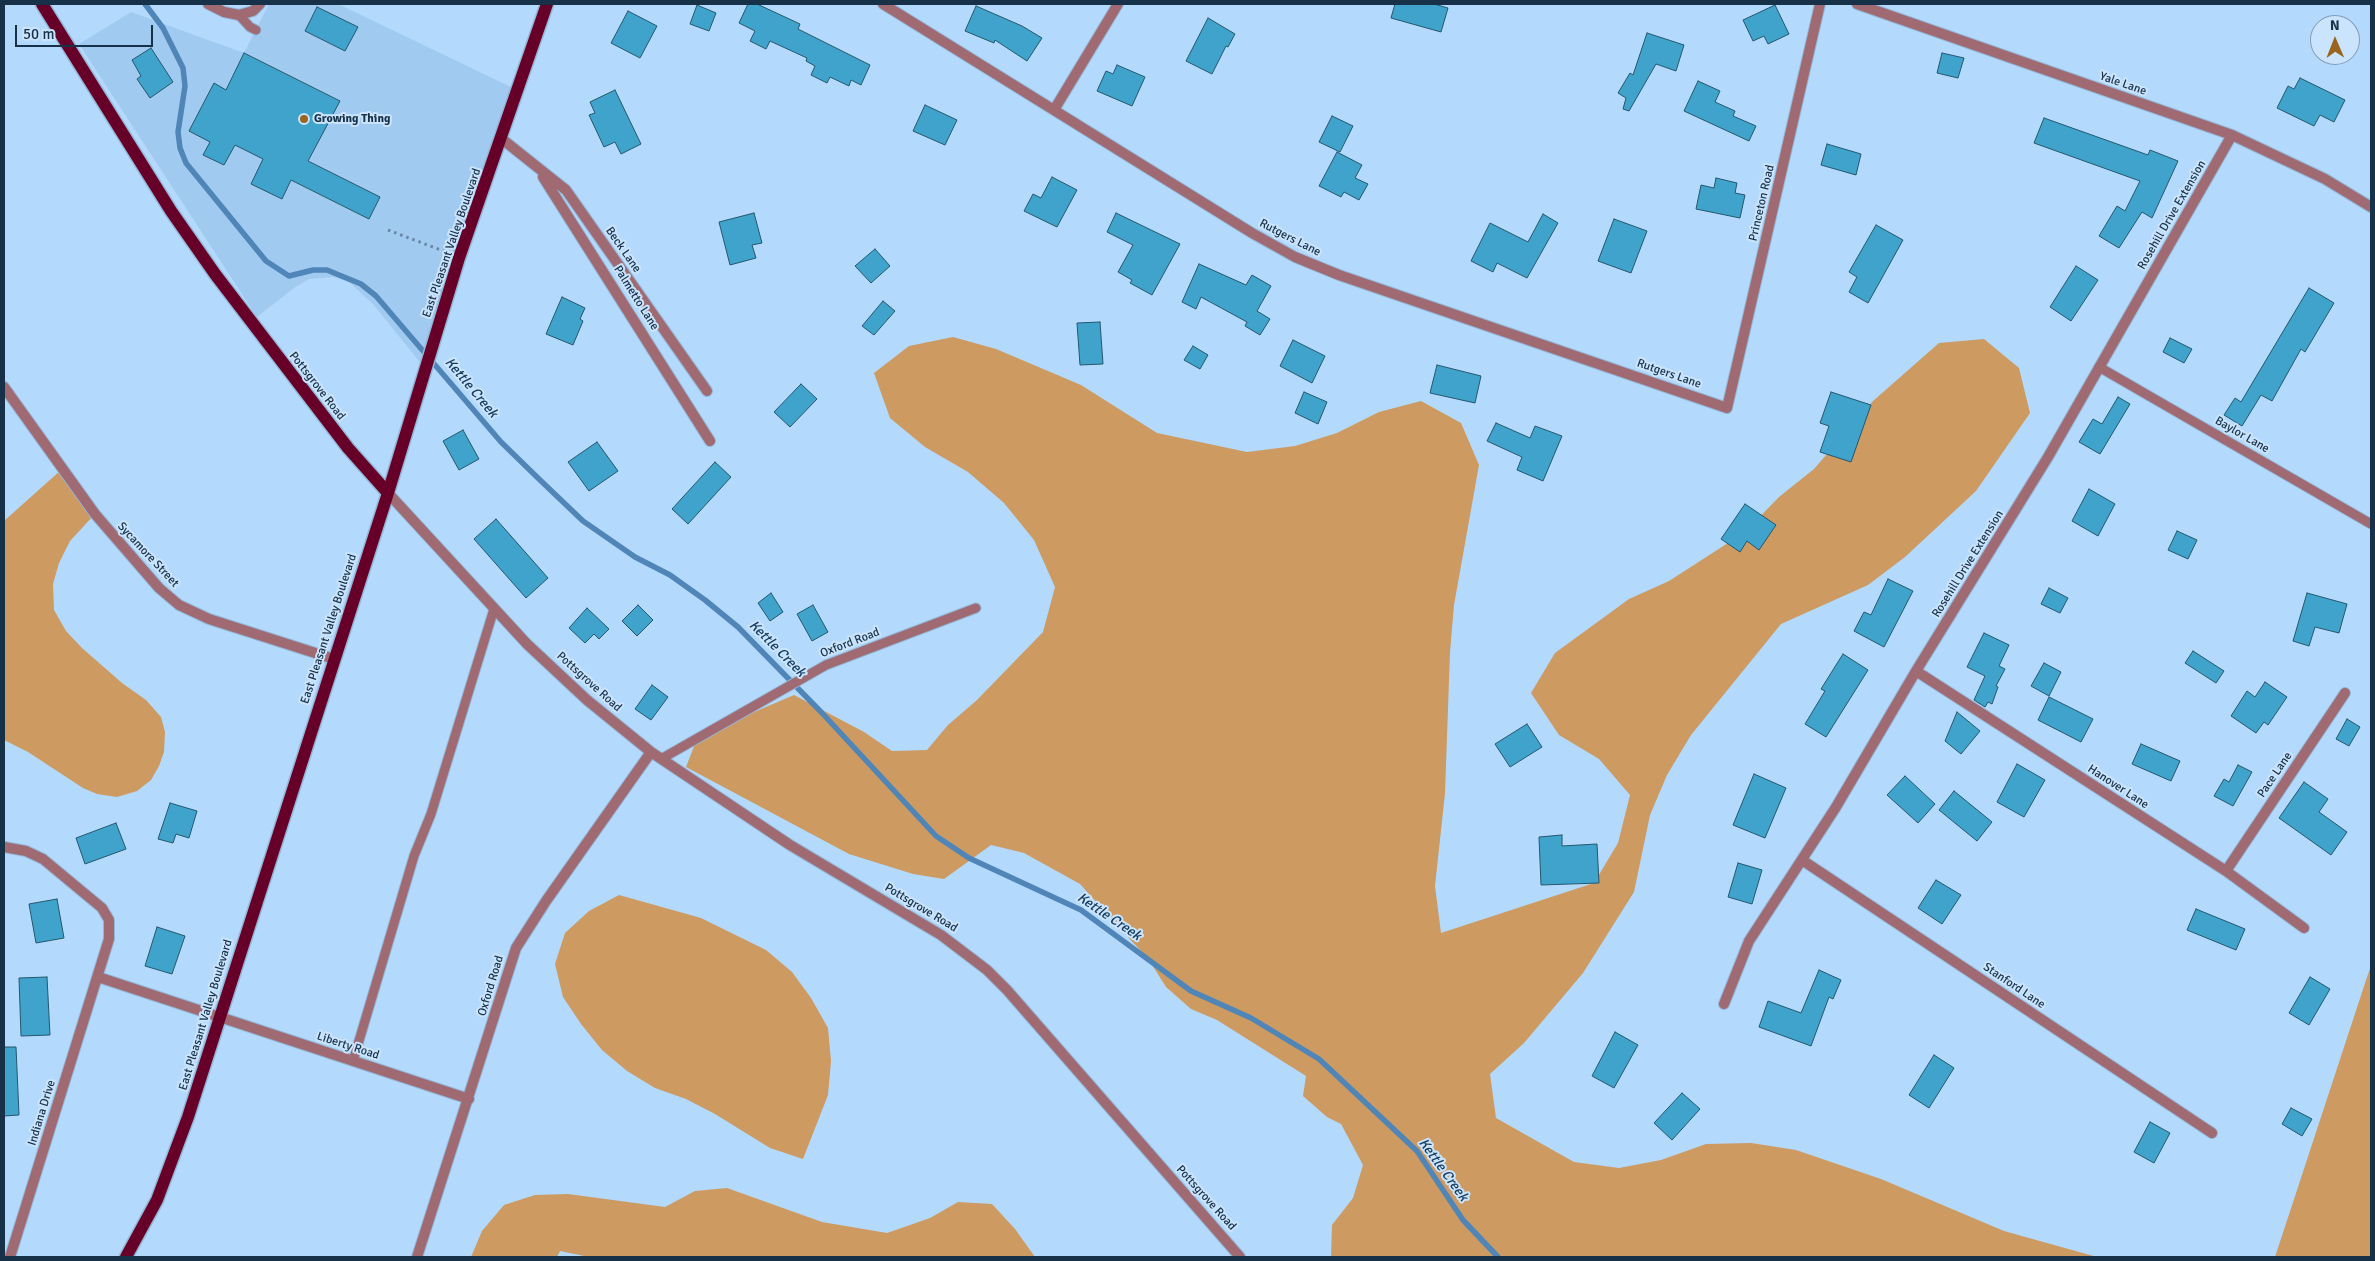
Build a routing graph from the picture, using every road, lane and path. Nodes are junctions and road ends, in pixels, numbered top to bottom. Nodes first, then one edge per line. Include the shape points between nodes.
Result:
1 (42, 4) edge
2 (208, 4) edge
3 (260, 4) edge
4 (547, 4) edge
5 (883, 4) edge
6 (1118, 4) edge
7 (1820, 4) edge
8 (1857, 4) edge
9 (240, 15) junction
10 (256, 30) dead end
11 (1054, 110) junction
12 (2232, 135) junction
13 (502, 139) junction
14 (538, 170) junction
15 (2371, 207) edge
16 (388, 230) dead end
17 (459, 258) junction
18 (2099, 367) junction
19 (4, 388) edge
20 (707, 391) dead end
21 (1727, 408) joint
22 (710, 441) dead end
23 (388, 493) junction
24 (2371, 524) edge
25 (976, 608) dead end
26 (494, 609) junction
27 (334, 659) junction
28 (1916, 671) junction
29 (2346, 693) dead end
30 (651, 752) junction
31 (661, 759) junction
32 (4, 847) edge
33 (1802, 860) junction
34 (2226, 871) junction
35 (2304, 928) dead end
36 (98, 977) junction
37 (1724, 1004) dead end
38 (220, 1017) junction
39 (353, 1061) junction
40 (469, 1099) junction
41 (2212, 1133) dead end
42 (10, 1257) edge
43 (126, 1257) edge
44 (417, 1257) edge
45 (1240, 1257) edge

1 - 23 main road, Pottsgrove Road via 215,274 348,448
2 - 9 street
3 - 9 street via 253,11
4 - 13 main road, East Pleasant Valley Boulevard
5 - 11 street, Rutgers Lane
6 - 11 street
7 - 21 street, Princeton Road
8 - 12 street, Yale Lane
9 - 10 lane
11 - 21 street, Rutgers Lane via 1295,257
12 - 15 street, Yale Lane via 2325,179
12 - 18 street, Rosehill Drive Extension
13 - 14 street, Beck Lane
13 - 17 main road, East Pleasant Valley Boulevard
14 - 20 street, Beck Lane via 566,190
14 - 22 street, Palmetto Lane
16 - 17 path
17 - 23 main road, East Pleasant Valley Boulevard
18 - 24 lane, Baylor Lane
18 - 28 street, Rosehill Drive Extension via 2048,457
19 - 27 street, Sycamore Street via 95,514 158,588 179,605 209,619
23 - 26 street, Pottsgrove Road
23 - 27 main road, East Pleasant Valley Boulevard
25 - 31 lane, Oxford Road via 826,665
26 - 30 street, Pottsgrove Road via 555,671
26 - 39 lane via 431,814 414,856
27 - 38 main road, East Pleasant Valley Boulevard
28 - 33 street, Rosehill Drive Extension
28 - 34 street, Hanover Lane
29 - 34 street, Pace Lane
30 - 31 street, Pottsgrove Road
30 - 40 street, Oxford Road via 516,948
31 - 45 street, Pottsgrove Road via 790,845 941,936 980,964 1007,990
32 - 36 street, Indiana Drive via 43,859 102,908 108,920 109,939
33 - 37 street, Rosehill Drive Extension via 1749,941
33 - 41 street, Stanford Lane
34 - 35 street, Hanover Lane
36 - 38 street
36 - 42 street, Indiana Drive
38 - 39 street, Liberty Road
38 - 43 main road, East Pleasant Valley Boulevard via 171,1166
39 - 40 street, Liberty Road
40 - 44 street, Oxford Road

